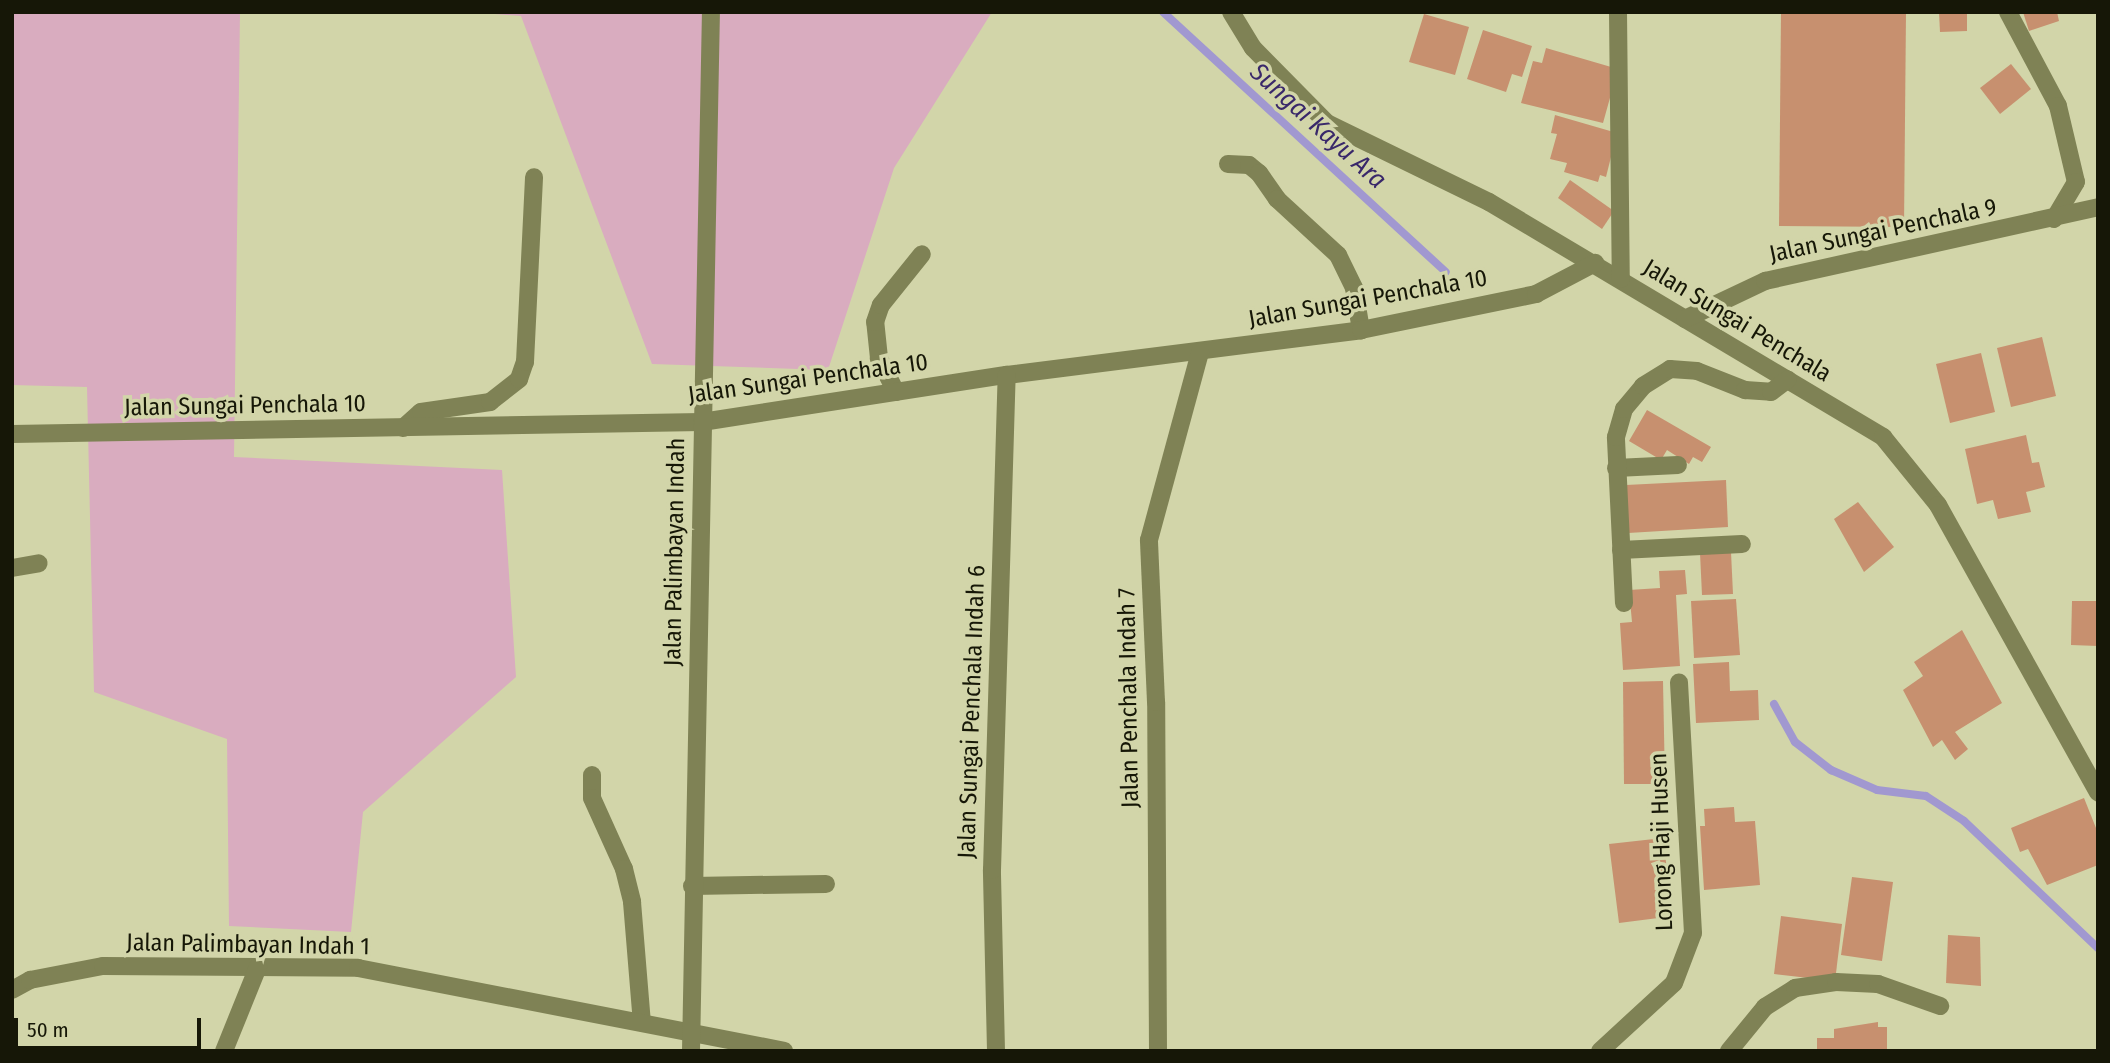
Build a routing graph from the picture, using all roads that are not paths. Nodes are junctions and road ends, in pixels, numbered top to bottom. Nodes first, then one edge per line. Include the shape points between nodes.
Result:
1 (711, 12) edge
2 (1231, 12) edge
3 (1618, 12) edge
4 (2008, 12) edge
5 (1228, 164) dead end
6 (534, 177) dead end
7 (2098, 208) edge
8 (2054, 219) junction
9 (922, 254) dead end
10 (1595, 263) junction
11 (1620, 279) junction
12 (1685, 319) junction
13 (1361, 330) junction
14 (1199, 352) junction
15 (1007, 375) junction
16 (1788, 379) junction
17 (896, 392) junction
18 (702, 422) junction
19 (403, 428) junction
20 (12, 435) edge
21 (1678, 465) dead end
22 (1616, 468) junction
23 (1742, 544) dead end
24 (1621, 550) junction
25 (40, 564) dead end
26 (12, 568) edge
27 (1624, 603) dead end
28 (1679, 682) dead end
29 (592, 775) dead end
30 (2098, 793) edge
31 (826, 884) dead end
32 (692, 886) junction
33 (258, 967) junction
34 (12, 990) edge
35 (1940, 1006) dead end
36 (642, 1023) junction
37 (691, 1032) junction
38 (224, 1051) edge
39 (691, 1051) edge
40 (784, 1051) edge
41 (996, 1051) edge
42 (1158, 1051) edge
43 (1600, 1051) edge
44 (1729, 1051) edge

1 - 18 street, Jalan Palimbayan Indah
2 - 10 street, Jalan Sungai Penchala via 1253,48 1327,123 1489,202
3 - 11 street
4 - 8 street via 2058,106 2077,182
5 - 13 street via 1249,166 1258,173 1277,199 1338,255 1354,288
6 - 19 street via 525,362 519,379 490,402 421,412
7 - 8 street, Jalan Sungai Penchala 9
8 - 12 street, Jalan Sungai Penchala 9 via 1765,281
9 - 17 street via 881,305 875,321 880,358
10 - 11 street, Jalan Sungai Penchala
10 - 13 street, Jalan Sungai Penchala 10 via 1536,294
11 - 12 street, Jalan Sungai Penchala
12 - 16 street, Jalan Sungai Penchala
13 - 14 street, Jalan Sungai Penchala 10
14 - 15 street, Jalan Sungai Penchala 10
14 - 42 street, Jalan Penchala Indah 7 via 1149,540 1156,702
15 - 17 street, Jalan Sungai Penchala 10
15 - 41 street, Jalan Sungai Penchala Indah 6 via 992,870
16 - 22 street via 1771,392 1745,390 1697,371 1670,369 1643,386 1624,409 1616,437
16 - 30 street, Jalan Sungai Penchala via 1883,438 1911,468 1938,505
17 - 18 street, Jalan Sungai Penchala 10
18 - 19 street, Jalan Sungai Penchala 10
18 - 32 street, Jalan Palimbayan Indah
19 - 20 street, Jalan Sungai Penchala 10
21 - 22 street
22 - 24 street
23 - 24 street
24 - 27 street
25 - 26 street
28 - 43 street, Lorong Haji Husen via 1693,933 1674,983
29 - 36 street via 592,798 624,869 632,902
31 - 32 street
32 - 37 street, Jalan Palimbayan Indah
33 - 34 street, Jalan Palimbayan Indah 1 via 103,966 30,980
33 - 36 street, Jalan Palimbayan Indah 1 via 358,968
33 - 38 street
35 - 44 street via 1878,984 1836,982 1795,989 1765,1007
36 - 37 street, Jalan Palimbayan Indah 1
37 - 39 street, Jalan Palimbayan Indah
37 - 40 street

